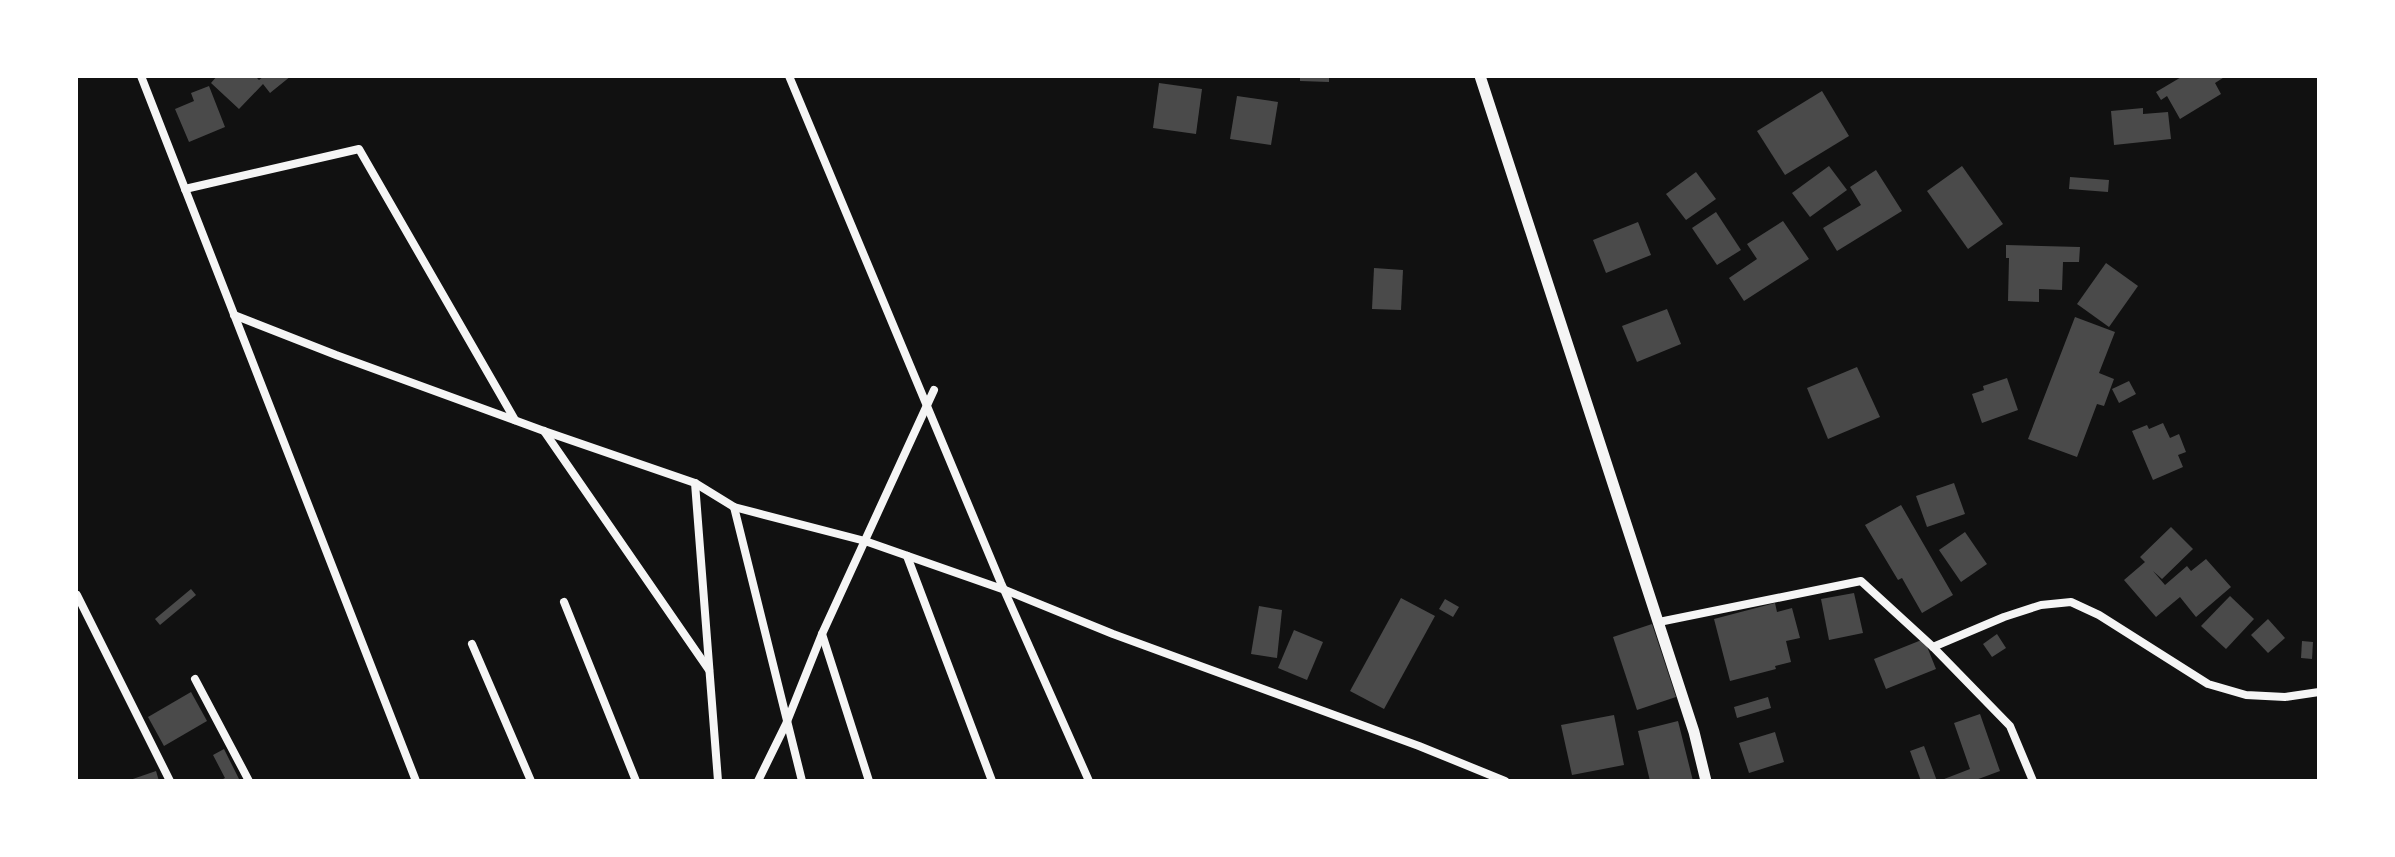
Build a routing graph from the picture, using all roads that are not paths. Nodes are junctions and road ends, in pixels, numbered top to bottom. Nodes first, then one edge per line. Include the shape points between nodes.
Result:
1 (141, 76) edge
2 (789, 76) edge
3 (1480, 76) edge
4 (185, 189) junction
5 (234, 315) junction
6 (934, 390) dead end
7 (928, 403) junction
8 (516, 420) junction
9 (544, 431) junction
10 (695, 483) junction
11 (734, 507) junction
12 (865, 541) junction
13 (907, 556) junction
14 (1005, 590) junction
15 (77, 595) edge
16 (564, 602) dead end
17 (1659, 622) junction
18 (822, 634) junction
19 (472, 644) dead end
20 (1933, 647) junction
21 (710, 670) junction
22 (195, 679) dead end
23 (2319, 692) edge
24 (786, 724) junction
25 (170, 781) edge
26 (249, 781) edge
27 (416, 781) edge
28 (531, 781) edge
29 (636, 781) edge
30 (718, 781) edge
31 (758, 781) edge
32 (802, 781) edge
33 (869, 781) edge
34 (992, 781) edge
35 (1089, 781) edge
36 (1505, 781) edge
37 (1706, 781) edge
38 (2033, 781) edge

1 - 4 street
2 - 7 street
3 - 17 main road
4 - 5 street
4 - 8 street via 359,149
5 - 8 street
5 - 27 street
6 - 7 street
7 - 12 street
7 - 14 street
8 - 9 street
9 - 10 street
9 - 21 street
10 - 11 street
10 - 21 street
11 - 12 street
11 - 24 street
12 - 13 street
12 - 18 street
13 - 14 street
13 - 34 street
14 - 35 street
14 - 36 street
15 - 25 street
16 - 29 street
17 - 20 street via 1861,581
17 - 37 main road
18 - 24 street
18 - 33 street
19 - 28 street
20 - 23 street via 2004,617 2071,602 2208,684 2246,695
20 - 38 street via 2010,726
21 - 30 street
22 - 26 street
24 - 31 street
24 - 32 street

